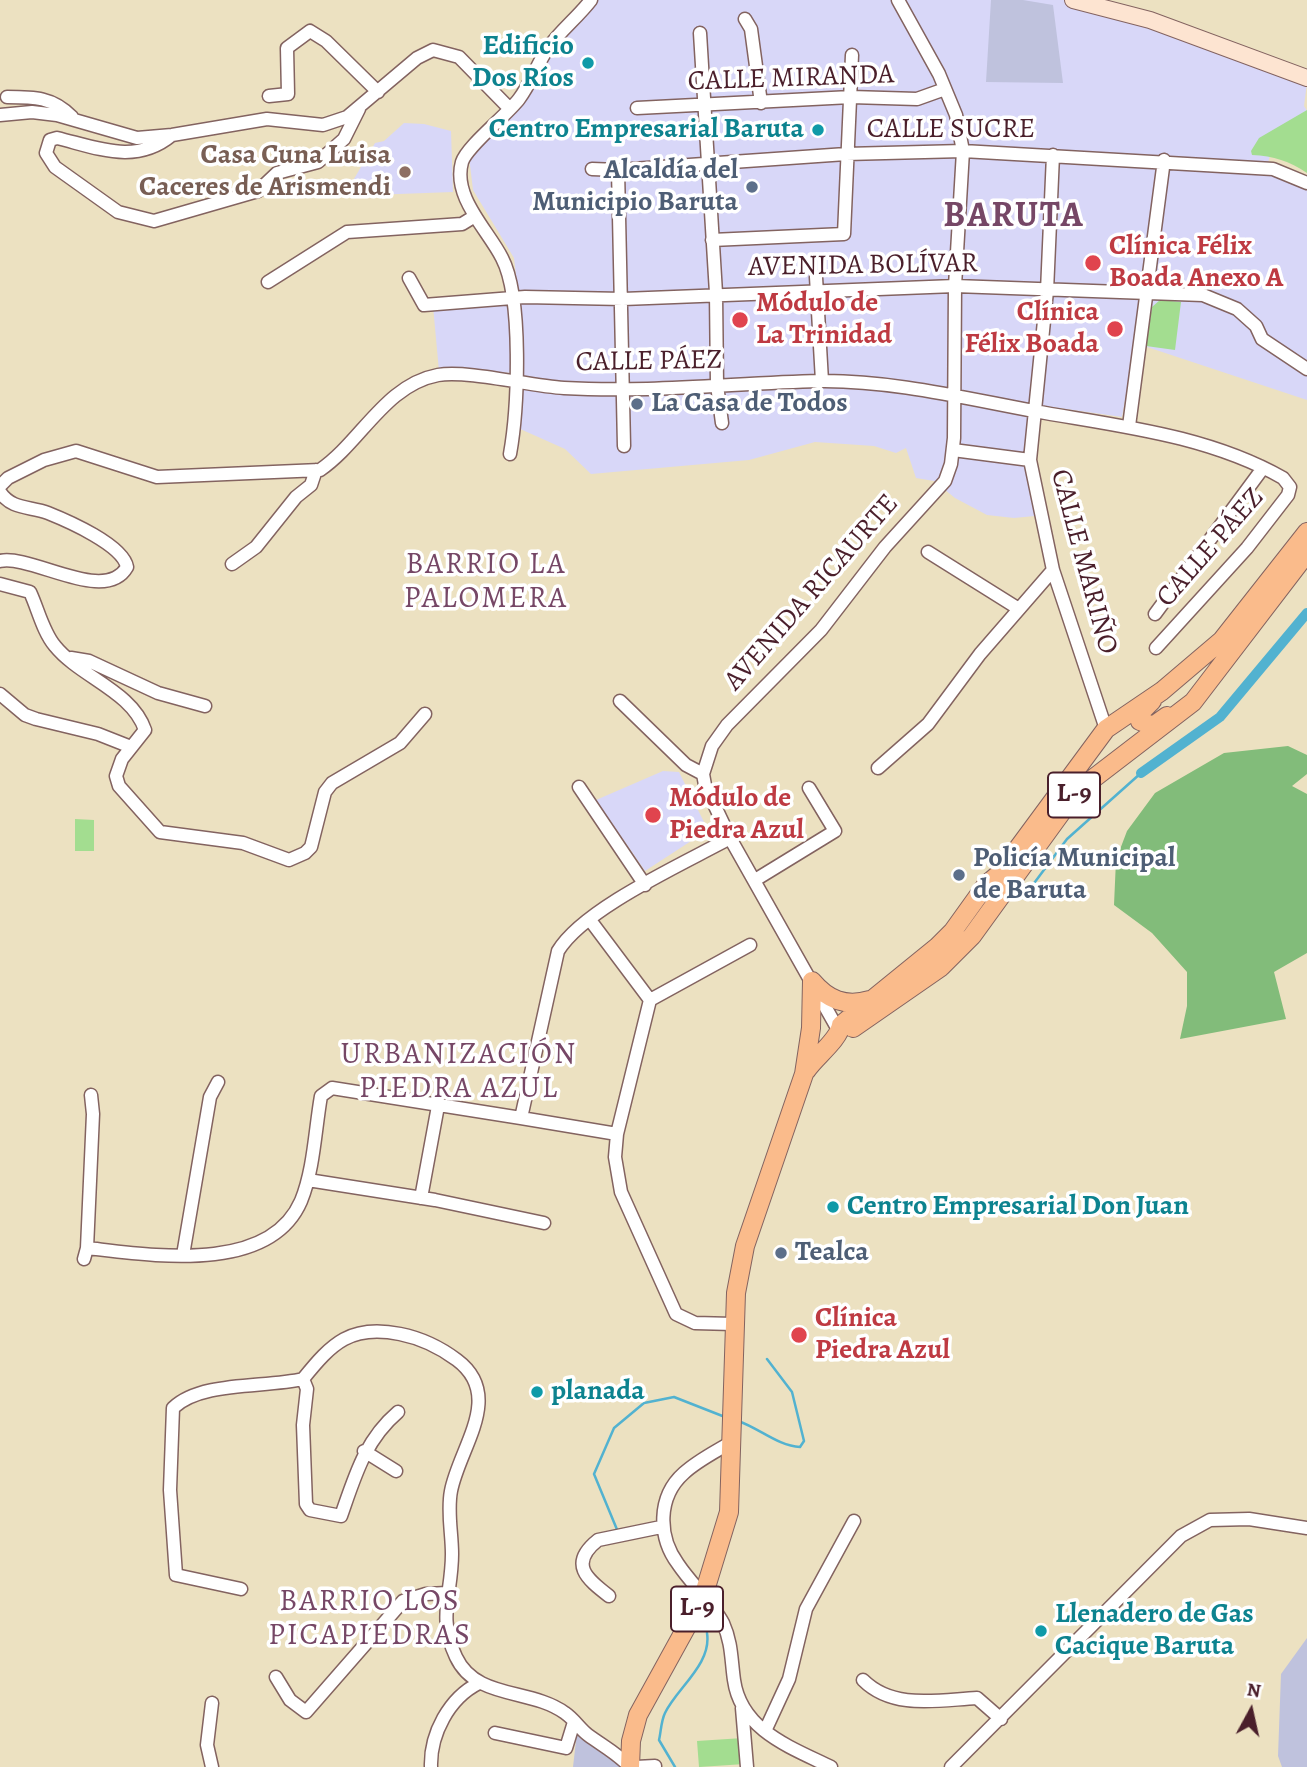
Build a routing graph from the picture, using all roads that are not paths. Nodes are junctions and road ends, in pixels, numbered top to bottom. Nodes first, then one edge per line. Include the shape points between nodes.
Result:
1 (591, 0) edge
2 (898, 0) edge
3 (1073, 0) edge
4 (1112, 4) edge
5 (745, 19) dead end
6 (700, 33) dead end
7 (852, 55) dead end
8 (1307, 78) edge
9 (945, 89) junction
10 (378, 92) junction
11 (269, 96) dead end
12 (7, 97) dead end
13 (851, 97) junction
14 (761, 103) junction
15 (705, 106) junction
16 (637, 108) dead end
17 (359, 109) junction
18 (510, 109) junction
19 (0, 115) edge
20 (72, 117) junction
21 (172, 135) junction
22 (963, 151) junction
23 (846, 154) junction
24 (1053, 155) junction
25 (1164, 160) junction
26 (707, 163) junction
27 (592, 169) dead end
28 (618, 170) junction
29 (1307, 183) edge
30 (475, 216) junction
31 (712, 240) junction
32 (409, 278) dead end
33 (268, 282) dead end
34 (816, 284) junction
35 (955, 286) junction
36 (1047, 291) junction
37 (1148, 292) junction
38 (716, 293) junction
39 (512, 298) junction
40 (623, 299) junction
41 (1307, 369) edge
42 (822, 381) junction
43 (516, 383) junction
44 (717, 385) junction
45 (622, 387) junction
46 (953, 395) junction
47 (1034, 411) junction
48 (722, 423) dead end
49 (1129, 426) junction
50 (624, 446) dead end
51 (953, 450) junction
52 (510, 454) dead end
53 (1030, 460) junction
54 (1262, 468) junction
55 (316, 470) junction
56 (0, 486) edge
57 (0, 492) edge
58 (1307, 532) edge
59 (928, 552) dead end
60 (1307, 553) edge
61 (0, 561) edge
62 (232, 564) dead end
63 (1053, 570) junction
64 (0, 584) edge
65 (1019, 609) junction
66 (1155, 614) dead end
67 (1156, 648) dead end
68 (67, 657) junction
69 (1219, 671) junction
70 (1162, 691) junction
71 (0, 694) edge
72 (620, 701) dead end
73 (205, 706) dead end
74 (425, 714) dead end
75 (1106, 729) junction
76 (131, 747) junction
77 (878, 768) dead end
78 (703, 774) junction
79 (579, 788) dead end
80 (809, 788) dead end
81 (1077, 791) junction
82 (730, 838) junction
83 (755, 880) junction
84 (645, 885) junction
85 (590, 920) junction
86 (750, 945) dead end
87 (811, 981) junction
88 (875, 998) junction
89 (650, 1000) junction
90 (840, 1033) junction
91 (804, 1074) junction
92 (218, 1082) dead end
93 (91, 1095) dead end
94 (438, 1106) junction
95 (521, 1118) junction
96 (617, 1134) junction
97 (308, 1180) junction
98 (421, 1198) junction
99 (544, 1223) dead end
100 (183, 1255) junction
101 (733, 1324) junction
102 (303, 1379) junction
103 (398, 1412) dead end
104 (733, 1441) junction
105 (364, 1451) junction
106 (396, 1471) dead end
107 (854, 1521) dead end
108 (662, 1527) junction
109 (1307, 1528) edge
110 (241, 1589) dead end
111 (447, 1593) junction
112 (609, 1597) dead end
113 (703, 1597) junction
114 (276, 1677) dead end
115 (863, 1680) dead end
116 (479, 1683) junction
117 (212, 1703) dead end
118 (742, 1708) junction
119 (1001, 1719) junction
120 (574, 1722) junction
121 (765, 1731) junction
122 (495, 1733) dead end
123 (654, 1766) edge
124 (212, 1767) edge
125 (430, 1767) edge
126 (630, 1767) edge
127 (636, 1767) edge
128 (747, 1767) edge
129 (831, 1767) edge
130 (951, 1767) edge

1 - 18 street via 549,47
2 - 9 street, AVENIDA RICAURTE
3 - 4 street
4 - 8 street
5 - 14 street via 751,29
6 - 15 street
7 - 13 street
9 - 13 street, CALLE MIRANDA via 917,99
9 - 22 street, AVENIDA RICAURTE
10 - 11 street via 310,31 287,48 288,94
10 - 17 street
10 - 18 street via 425,53 440,51 459,57
12 - 20 street via 46,99
13 - 14 street, CALLE MIRANDA
13 - 23 street
14 - 15 street, CALLE MIRANDA
15 - 16 street, CALLE MIRANDA
15 - 26 street
17 - 21 street via 337,123 323,125 267,119
17 - 21 street via 344,139 318,162 277,173 258,191 155,221 118,212 55,167 46,153 50,141 57,138 119,154 162,144
18 - 30 street via 461,164 462,185
19 - 20 street via 41,112
20 - 21 street via 123,136
22 - 23 street, CALLE SUCRE
22 - 24 street, CALLE SUCRE
22 - 35 street, AVENIDA RICAURTE
23 - 26 street, CALLE SUCRE
23 - 31 street via 844,234
24 - 25 street, CALLE SUCRE
24 - 36 street, CALLE MARIÑO
25 - 29 street, CALLE SUCRE via 1273,169
25 - 37 street
26 - 28 street, CALLE SUCRE
26 - 31 street
27 - 28 street, CALLE SUCRE
28 - 40 street
30 - 33 street via 462,224 347,232
30 - 39 street via 504,261
31 - 38 street
32 - 39 street, AVENIDA BOLÍVAR via 424,305
34 - 35 street, AVENIDA BOLÍVAR via 880,291
34 - 38 street, AVENIDA BOLÍVAR
34 - 42 street
35 - 36 street, AVENIDA BOLÍVAR
35 - 46 street, AVENIDA RICAURTE
36 - 37 street, AVENIDA BOLÍVAR
36 - 47 street, CALLE MARIÑO
37 - 41 street, AVENIDA BOLÍVAR via 1203,295 1237,309 1262,339
37 - 49 street
38 - 40 street, AVENIDA BOLÍVAR
38 - 44 street
39 - 40 street, AVENIDA BOLÍVAR
39 - 43 street
40 - 45 street
42 - 44 street, CALLE PÁEZ
42 - 46 street, CALLE PÁEZ
43 - 45 street, CALLE PÁEZ
43 - 52 street
43 - 55 street, CALLE PÁEZ via 452,374 428,378 389,401 328,465
44 - 45 street, CALLE PÁEZ
44 - 48 street
45 - 50 street
46 - 47 street, CALLE PÁEZ
46 - 51 street, AVENIDA RICAURTE
47 - 49 street, CALLE PÁEZ
47 - 53 street, CALLE MARIÑO
49 - 54 street, CALLE PÁEZ via 1191,441
51 - 53 street
51 - 78 street, AVENIDA RICAURTE via 945,481 885,547 821,630 727,725 712,746
53 - 63 street, CALLE MARIÑO
54 - 66 street
54 - 67 street, CALLE PÁEZ via 1283,478 1290,487 1288,495 1247,548
55 - 56 street via 157,477 76,451 44,460
55 - 62 street, CALLE PÁEZ via 311,485 257,547
57 - 61 street via 7,502 45,512 115,549 127,567 118,577 102,582 11,558
58 - 70 main road, L-9 via 1222,640
59 - 65 street
60 - 69 main road, L-9
63 - 65 street
63 - 75 street, CALLE MARIÑO
64 - 68 street via 30,592 54,646
65 - 77 street via 928,724
68 - 73 street via 89,661 158,693
68 - 76 street via 142,720 145,730
69 - 70 main road, L-9 via 1169,715 1153,726 1144,724 1140,713
69 - 81 main road, L-9 via 1178,715
70 - 75 main road, L-9
71 - 76 street via 25,715
72 - 78 street via 685,765
74 - 76 street via 400,743 332,783 325,792 310,847 289,860 243,843 160,832 119,786 117,767
75 - 81 main road
75 - 88 main road, L-9 via 953,931
78 - 82 street
79 - 84 street
80 - 83 street via 835,831
81 - 90 main road, L-9 via 972,936 910,990
82 - 83 street
82 - 84 street
83 - 87 street
84 - 85 street
85 - 89 street
85 - 95 street via 566,938 555,961
86 - 89 street
87 - 88 main road via 839,1002
87 - 90 street
87 - 91 main road, L-9 via 811,1028
88 - 90 main road, L-9 via 841,1025
89 - 96 street
90 - 91 main road, L-9
91 - 101 main road, L-9 via 745,1246
92 - 100 street via 210,1097
93 - 100 street via 85,1253
94 - 95 street
94 - 97 street via 325,1090
94 - 98 street
95 - 96 street
96 - 101 street via 615,1157 621,1192 671,1307 683,1320
97 - 98 street
97 - 100 street via 293,1216 268,1239 221,1253
98 - 99 street
101 - 104 main road, L-9
102 - 105 street via 307,1389 303,1464 310,1510 341,1516
102 - 110 street via 215,1389 183,1398 173,1408 170,1490 176,1575
102 - 111 street via 337,1342 377,1329 412,1336 449,1354 477,1382 480,1400 473,1431 451,1490 452,1567
103 - 105 street via 379,1428
104 - 108 street via 683,1474 668,1496
104 - 113 main road, L-9 via 729,1512
105 - 106 street
107 - 121 street via 806,1609 789,1679
108 - 112 street via 598,1540 590,1546 583,1570
108 - 113 street via 676,1562
109 - 119 street via 1249,1519 1210,1520 1181,1536
111 - 114 street via 403,1601 306,1712 290,1700
111 - 116 street via 444,1614 455,1656 467,1677
113 - 118 street via 718,1613 731,1640
113 - 126 main road, L-9 via 638,1715
115 - 119 street via 887,1697 917,1701 977,1698
116 - 120 street via 565,1712
116 - 125 street via 455,1700 434,1739
117 - 124 street via 207,1745
118 - 121 street via 752,1723
118 - 128 street
119 - 130 street
120 - 122 street via 566,1748
120 - 126 street
121 - 129 street
123 - 127 street

